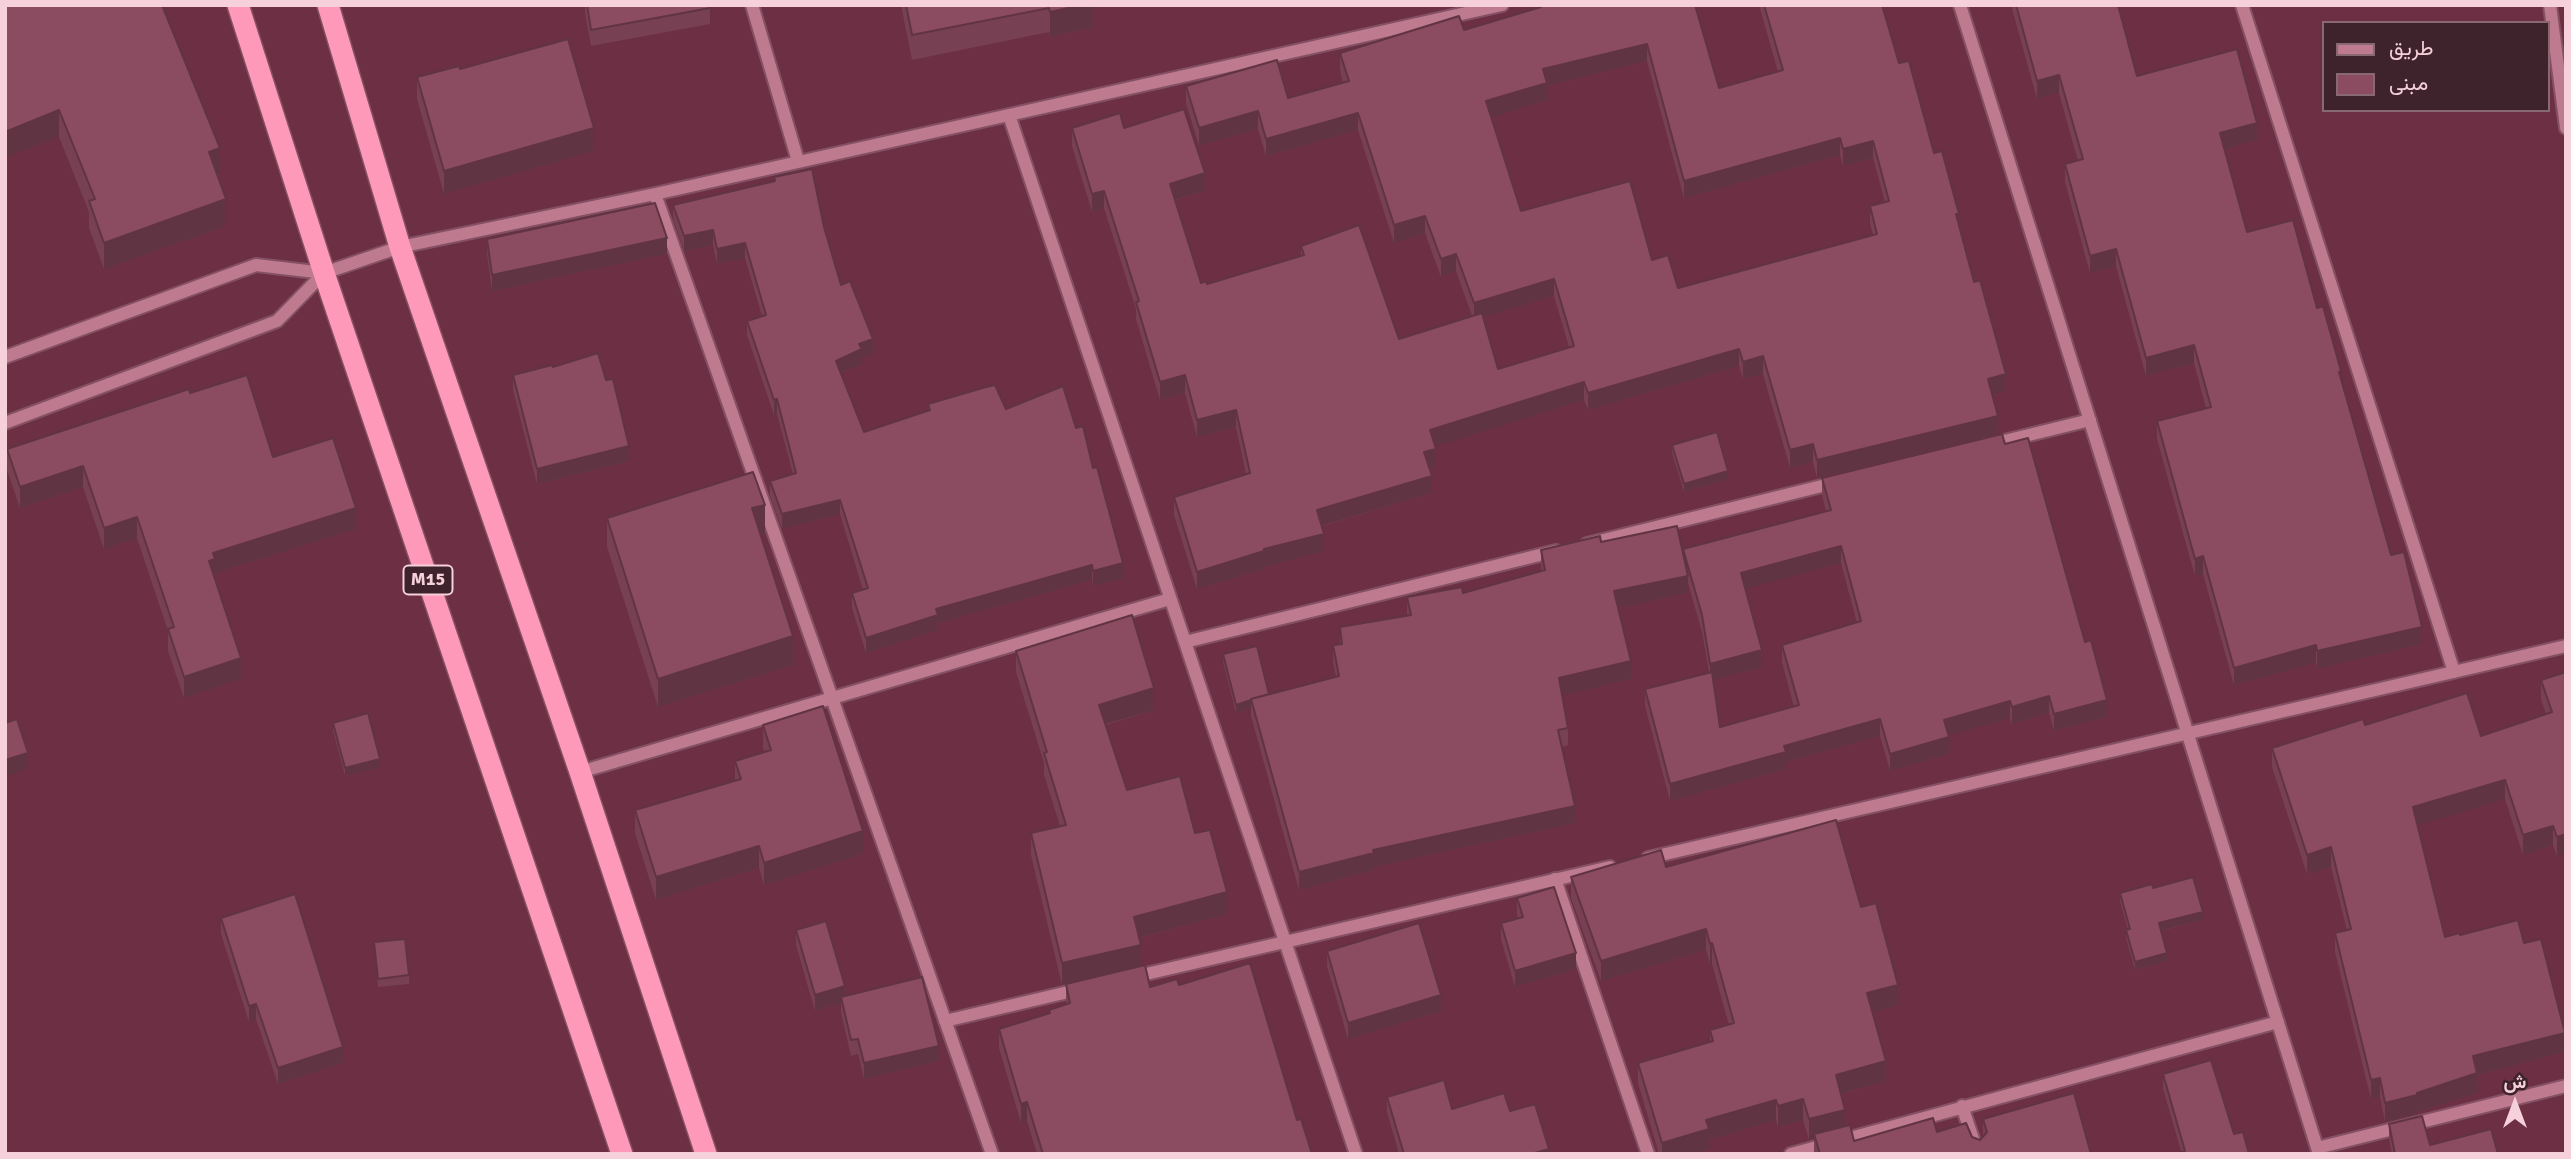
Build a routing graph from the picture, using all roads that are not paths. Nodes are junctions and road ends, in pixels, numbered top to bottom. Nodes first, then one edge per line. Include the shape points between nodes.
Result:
1 (239, 5) edge
2 (328, 5) edge
3 (752, 5) edge
4 (1500, 5) edge
5 (1960, 5) edge
6 (2242, 5) edge
7 (2550, 5) edge
8 (1009, 115) junction
9 (2566, 128) edge
10 (798, 162) junction
11 (655, 194) junction
12 (400, 247) junction
13 (324, 273) junction
14 (5, 357) edge
15 (2090, 420) junction
16 (5, 422) edge
17 (1968, 450) edge
18 (1847, 480) edge
19 (1577, 546) edge
20 (1563, 550) edge
21 (1170, 599) junction
22 (1185, 642) junction
23 (2566, 646) edge
24 (2454, 672) junction
25 (832, 698) junction
26 (2187, 733) junction
27 (580, 772) junction
28 (1636, 860) edge
29 (1623, 863) edge
30 (1555, 879) junction
31 (1285, 942) junction
32 (1122, 980) edge
33 (1095, 986) edge
34 (945, 1021) junction
35 (2277, 1022) junction
36 (2566, 1086) edge
37 (1962, 1106) junction
38 (2318, 1151) edge
39 (622, 1154) edge
40 (706, 1154) edge
41 (992, 1154) edge
42 (1356, 1154) edge
43 (1648, 1154) edge
44 (1791, 1154) edge
45 (1978, 1154) edge

1 - 13 highway, M15
2 - 12 highway
3 - 10 street
4 - 8 street
5 - 15 street
6 - 24 street
7 - 9 street
8 - 10 street
8 - 21 street
10 - 11 street
11 - 12 street
11 - 25 street
12 - 13 street
12 - 27 highway
13 - 14 street via 256,265
13 - 16 street via 277,321
13 - 39 highway, M15
15 - 17 street
15 - 26 street
18 - 19 street
20 - 22 street
21 - 22 street
21 - 25 street
22 - 31 street
23 - 24 street
24 - 26 street
25 - 27 street
25 - 34 street
26 - 28 street
26 - 35 street
27 - 40 highway
29 - 30 street
30 - 31 street
30 - 43 street
31 - 32 street
31 - 42 street
33 - 34 street
34 - 41 street
35 - 37 street
35 - 38 street
36 - 38 street
37 - 44 street
37 - 45 street

